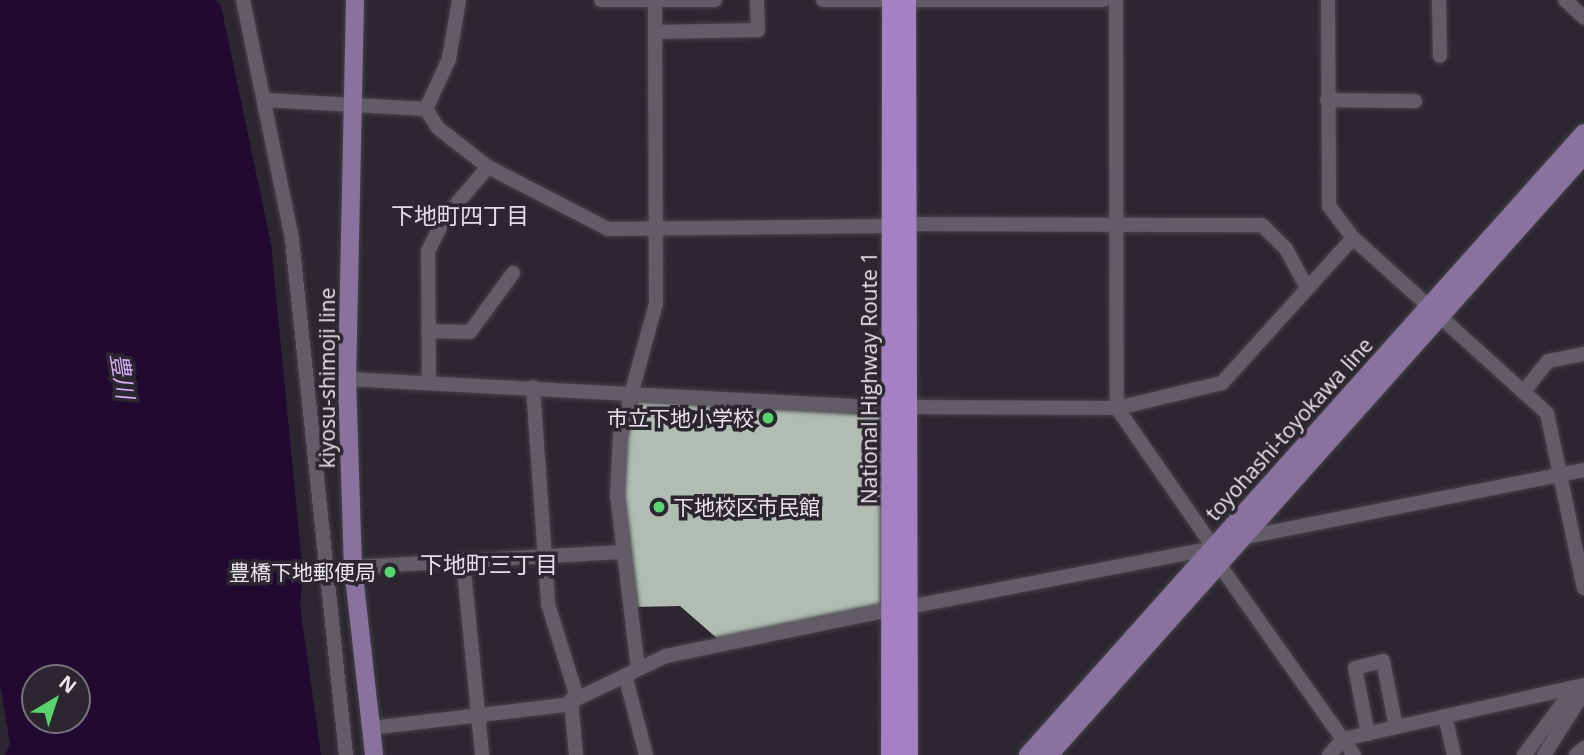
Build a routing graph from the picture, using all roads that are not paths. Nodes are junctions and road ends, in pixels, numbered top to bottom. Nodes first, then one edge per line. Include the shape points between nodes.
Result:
1 (243, 0) edge
2 (355, 0) edge
3 (459, 0) edge
4 (601, 0) edge
5 (715, 0) edge
6 (757, 0) edge
7 (822, 0) edge
8 (1103, 0) edge
9 (1115, 0) edge
10 (1328, 0) edge
11 (1439, 0) edge
12 (1564, 0) edge
13 (898, 1) edge
14 (655, 2) edge
15 (1584, 18) edge
16 (655, 33) junction
17 (1440, 56) dead end
18 (265, 100) junction
19 (1328, 100) junction
20 (1415, 101) dead end
21 (355, 103) junction
22 (426, 109) junction
23 (1584, 134) edge
24 (1584, 155) edge
25 (488, 167) junction
26 (899, 225) junction
27 (1116, 225) junction
28 (655, 227) junction
29 (1353, 238) junction
30 (513, 273) dead end
31 (1307, 288) junction
32 (1436, 310) junction
33 (428, 331) junction
34 (1584, 354) edge
35 (347, 379) junction
36 (429, 382) junction
37 (533, 387) junction
38 (631, 391) junction
39 (1524, 391) junction
40 (899, 408) junction
41 (1117, 408) junction
42 (1584, 470) edge
43 (1562, 475) junction
44 (1241, 538) junction
45 (619, 552) junction
46 (1216, 555) junction
47 (544, 558) junction
48 (463, 560) junction
49 (353, 567) junction
50 (1584, 588) edge
51 (900, 608) junction
52 (631, 672) junction
53 (1581, 688) edge
54 (574, 699) junction
55 (477, 716) junction
56 (1445, 716) junction
57 (1396, 727) junction
58 (371, 728) junction
59 (1368, 734) junction
60 (1343, 739) junction
61 (1584, 748) edge
62 (346, 755) edge
63 (374, 755) edge
64 (482, 755) edge
65 (576, 755) edge
66 (646, 755) edge
67 (890, 755) edge
68 (908, 755) edge
69 (1028, 755) edge
70 (1049, 755) edge
71 (1329, 755) edge
72 (1354, 755) edge
73 (1454, 755) edge
74 (1524, 755) edge
75 (1544, 755) edge
76 (1576, 755) edge

1 - 18 street
2 - 21 main road, kiyosu-shimoji line
3 - 22 street via 449,59
4 - 14 street
5 - 14 street
6 - 16 street via 758,30
7 - 13 street
8 - 13 street
9 - 27 street
10 - 19 street
11 - 17 street
12 - 15 street
13 - 26 highway, National Highway Route 1
14 - 16 street
16 - 28 street
18 - 21 street
18 - 62 street via 292,239
19 - 20 street
19 - 29 street via 1329,206
21 - 22 street
21 - 35 main road, kiyosu-shimoji line
22 - 25 street via 438,128
23 - 32 main road, toyohashi-toyokawa line
24 - 32 main road, toyohashi-toyokawa line
25 - 28 street via 608,229
25 - 33 street via 446,216 428,251
26 - 27 street
26 - 28 street
26 - 40 highway, National Highway Route 1
27 - 31 street via 1262,225 1286,249
27 - 41 street
28 - 38 street via 656,303
29 - 31 street
29 - 32 street
30 - 33 street via 470,332
31 - 41 street via 1222,383
32 - 39 street
32 - 44 main road, toyohashi-toyokawa line
32 - 46 main road, toyohashi-toyokawa line
33 - 36 street
34 - 39 street via 1548,361
35 - 36 street
35 - 49 main road, kiyosu-shimoji line
36 - 37 street
37 - 38 street
37 - 47 street
38 - 40 street
38 - 45 street via 620,435
39 - 43 street via 1547,413
40 - 41 street
40 - 51 highway, National Highway Route 1
41 - 46 street
42 - 43 street
43 - 44 street
43 - 50 street
44 - 46 main road, toyohashi-toyokawa line
45 - 47 street
45 - 52 street
46 - 51 street
46 - 60 street
46 - 69 main road, toyohashi-toyokawa line
46 - 70 main road, toyohashi-toyokawa line
47 - 48 street
47 - 54 street via 548,604
48 - 49 street
48 - 55 street
49 - 58 main road, kiyosu-shimoji line
51 - 52 street via 666,656
51 - 67 highway, National Highway Route 1
51 - 68 highway, National Highway Route 1
52 - 54 street
52 - 66 street
53 - 56 street
53 - 74 street
53 - 75 street
54 - 55 street
54 - 65 street
55 - 58 street
55 - 64 street
56 - 57 street
56 - 73 street
57 - 59 street
57 - 59 street via 1384,661 1355,668
58 - 63 main road, kiyosu-shimoji line
59 - 60 street
60 - 71 street
60 - 72 street
61 - 76 street

